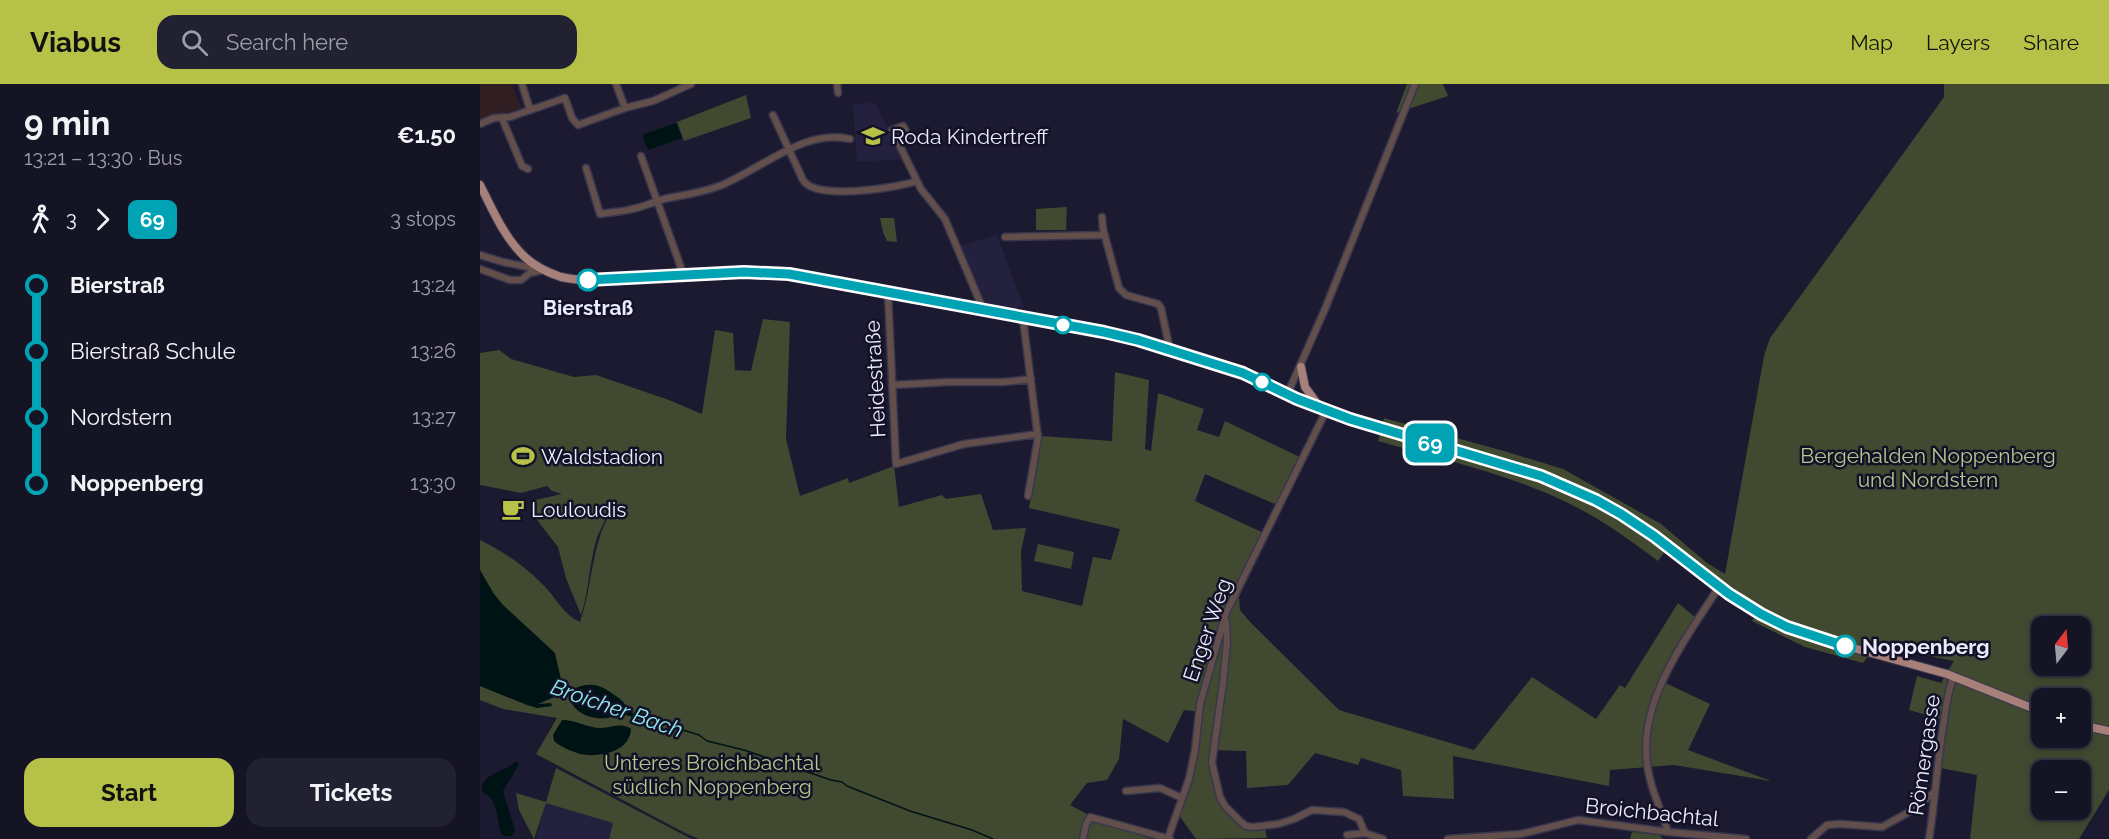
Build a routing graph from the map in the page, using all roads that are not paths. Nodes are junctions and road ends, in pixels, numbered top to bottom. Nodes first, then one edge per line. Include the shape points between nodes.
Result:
1 (522, 84) edge
2 (616, 84) edge
3 (691, 84) edge
4 (837, 84) edge
5 (1415, 84) edge
6 (674, 87) edge
7 (838, 93) dead end
8 (625, 108) junction
9 (530, 110) junction
10 (773, 115) dead end
11 (502, 118) junction
12 (480, 124) edge
13 (850, 138) dead end
14 (898, 141) dead end
15 (788, 150) junction
16 (641, 156) dead end
17 (586, 168) dead end
18 (528, 169) dead end
19 (917, 181) junction
20 (480, 185) edge
21 (657, 201) junction
22 (1102, 218) dead end
23 (1105, 235) junction
24 (1005, 237) dead end
25 (480, 255) edge
26 (480, 269) edge
27 (543, 270) junction
28 (684, 276) junction
29 (888, 294) junction
30 (980, 311) junction
31 (1023, 319) junction
32 (1170, 350) junction
33 (1301, 367) junction
34 (1031, 378) junction
35 (892, 385) junction
36 (1287, 394) junction
37 (1324, 410) junction
38 (1038, 434) junction
39 (1028, 496) dead end
40 (1719, 586) junction
41 (1226, 613) junction
42 (1954, 676) junction
43 (2031, 708) edge
44 (2091, 727) edge
45 (2109, 731) edge
46 (1126, 792) dead end
47 (1935, 792) junction
48 (1182, 798) junction
49 (1668, 832) junction
50 (1365, 833) junction
51 (1347, 834) dead end
52 (1083, 839) edge
53 (1169, 839) edge
54 (1383, 839) edge
55 (1448, 839) edge
56 (1746, 839) edge
57 (1811, 839) edge
58 (1929, 839) edge

1 - 9 street
2 - 8 street
3 - 6 street
4 - 7 street
5 - 33 street
6 - 8 street via 653,101
8 - 9 street via 578,125 565,98
9 - 11 street
10 - 15 street
11 - 12 street
11 - 18 street via 522,166
13 - 15 street via 825,139
14 - 19 street
15 - 19 street via 808,187 865,191
15 - 21 street via 723,184
16 - 21 street
17 - 21 street via 600,214
19 - 30 street via 945,219 980,302
20 - 27 main road via 513,244
21 - 28 street
22 - 23 street
23 - 24 street
23 - 32 street via 1119,288 1126,295 1158,304
25 - 27 street
26 - 27 street via 510,280 521,280
27 - 28 main road via 588,280
28 - 29 main road via 778,273
29 - 30 main road
29 - 35 street, Heidestraße
30 - 31 main road
31 - 32 main road via 1104,332
31 - 34 street
32 - 36 main road via 1243,373
33 - 36 street
33 - 37 main road via 1305,387
34 - 35 street
34 - 38 street
35 - 38 street, Heidestraße via 896,464 964,444
36 - 37 main road
37 - 40 main road via 1569,487 1621,514
37 - 41 street, Enger Weg
38 - 39 street
40 - 42 main road via 1761,614 1811,636
40 - 49 street via 1663,679 1649,719 1647,762
41 - 48 street, Enger Weg via 1200,704 1195,750
41 - 50 street via 1224,675 1212,763 1225,806 1246,826 1253,827 1278,824 1312,810 1344,812 1359,819
42 - 43 main road
42 - 47 street, Römergasse
44 - 45 main road
46 - 48 street via 1147,785
47 - 57 street via 1882,827 1827,825
47 - 58 street, Römergasse
48 - 53 street, Enger Weg
49 - 55 street, Broichbachtal via 1578,820 1521,834
49 - 56 street, Broichbachtal
50 - 51 street
50 - 54 street
52 - 53 street via 1090,817

